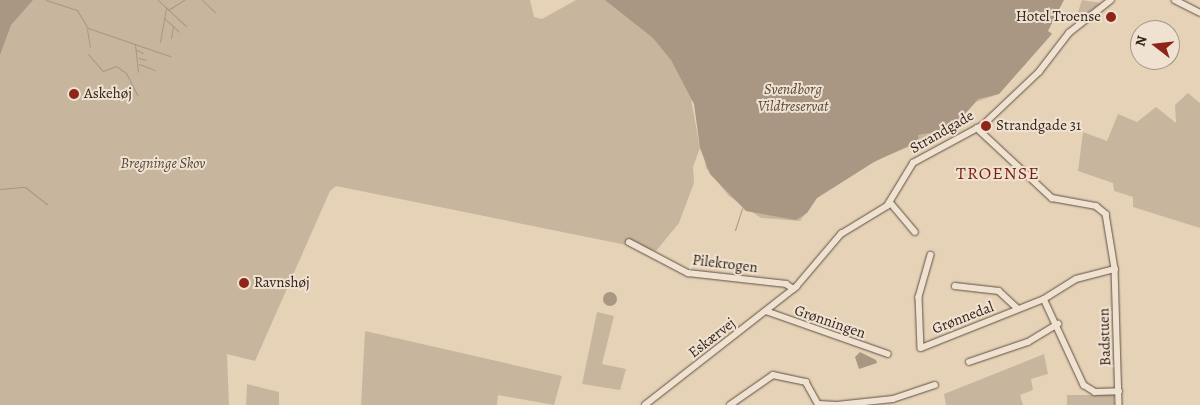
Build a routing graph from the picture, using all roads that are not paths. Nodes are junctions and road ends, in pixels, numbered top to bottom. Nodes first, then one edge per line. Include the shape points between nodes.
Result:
1 (1108, 1) edge
2 (1179, 1) edge
3 (1200, 13) edge
4 (978, 128) junction
5 (890, 202) junction
6 (915, 232) dead end
7 (629, 242) dead end
8 (932, 255) dead end
9 (1115, 269) junction
10 (954, 286) dead end
11 (794, 289) junction
12 (1044, 299) junction
13 (1018, 309) junction
14 (766, 311) junction
15 (1058, 324) junction
16 (888, 354) dead end
17 (969, 362) dead end
18 (935, 385) dead end
19 (1119, 391) junction
20 (819, 404) edge
21 (645, 405) edge
22 (730, 405) edge
23 (836, 405) edge
24 (1119, 405) edge

1 - 4 street, Strandgade via 1069,33 1039,72
2 - 3 street
4 - 5 street, Strandgade via 916,160
4 - 9 street, Badstuen via 1052,198 1102,208 1111,228
5 - 6 street
5 - 11 street, Strandgade via 841,234
7 - 11 street, Pilekrogen via 688,273 786,284
8 - 13 street, Grønnedal via 920,297 921,348
9 - 12 street, Grønnedal via 1076,280
9 - 19 street, Badstuen
10 - 13 street, Grønnedal via 1000,291
11 - 14 street, Eskærvej
12 - 13 street, Grønnedal
12 - 15 street
14 - 16 street, Grønningen
14 - 21 street, Eskærvej
15 - 17 street via 1028,342
15 - 19 street via 1084,385 1095,392
18 - 23 street via 926,384 892,399
19 - 24 street, Badstuen
20 - 22 street via 806,382 768,376
20 - 23 street

